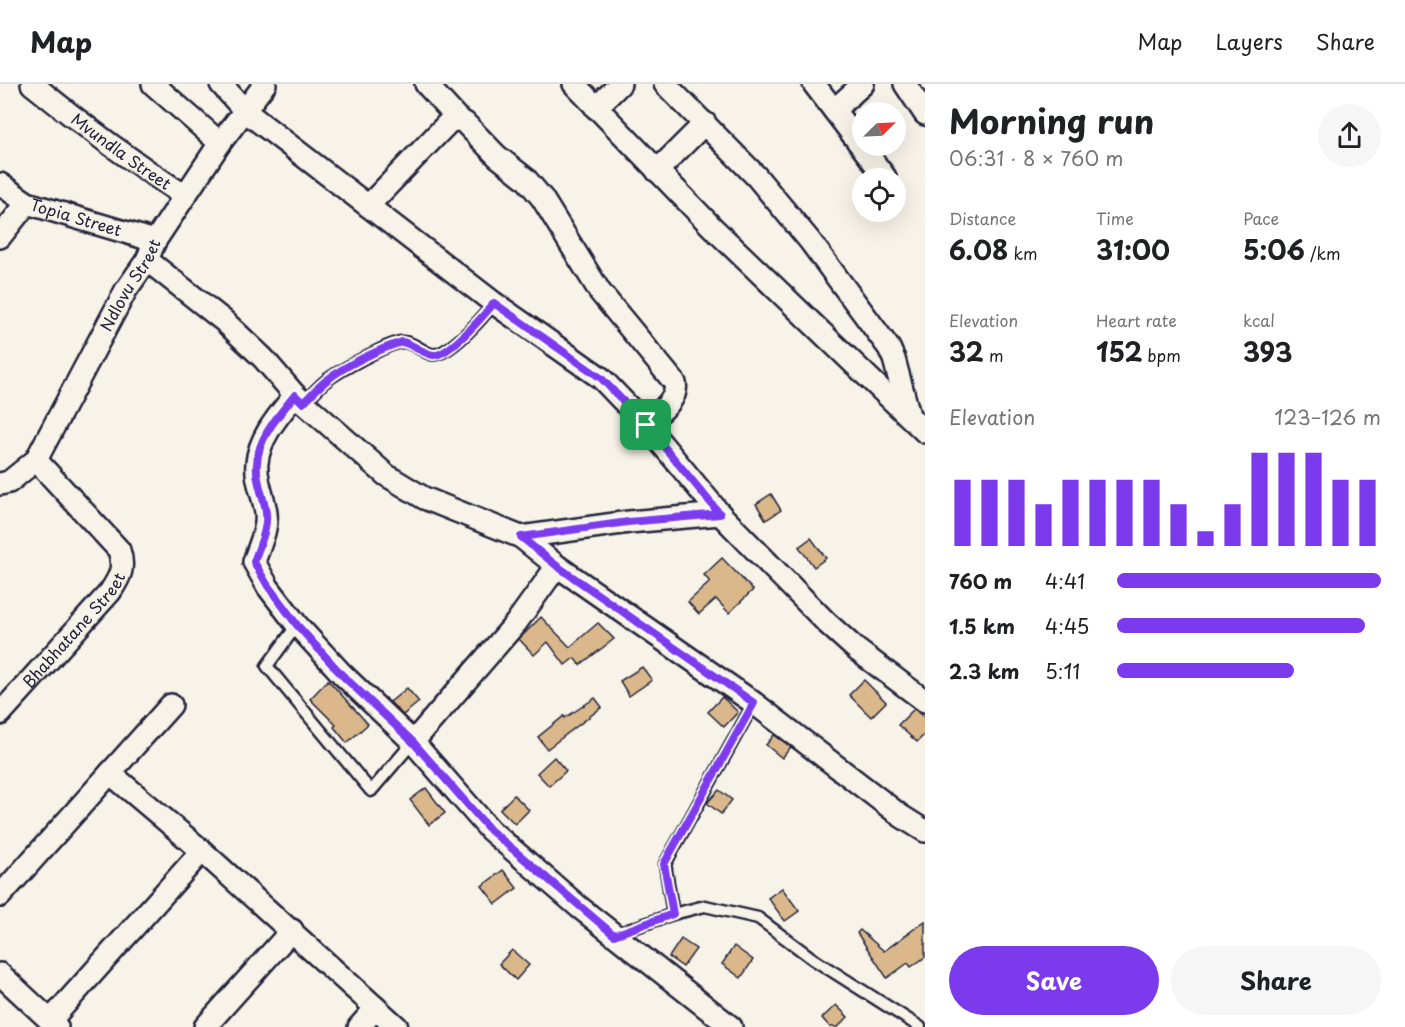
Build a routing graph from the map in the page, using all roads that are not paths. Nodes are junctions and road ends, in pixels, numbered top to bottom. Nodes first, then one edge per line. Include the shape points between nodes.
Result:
1 (33, 84) edge
2 (153, 84) edge
3 (221, 84) edge
4 (265, 84) edge
5 (426, 84) edge
6 (574, 84) edge
7 (620, 84) edge
8 (665, 84) edge
9 (814, 84) edge
10 (863, 84) edge
11 (905, 84) edge
12 (922, 106) edge
13 (596, 108) junction
14 (834, 110) junction
15 (245, 111) junction
16 (458, 119) junction
17 (705, 123) junction
18 (219, 143) junction
19 (878, 168) edge
20 (657, 171) junction
21 (0, 184) edge
22 (185, 196) junction
23 (27, 203) junction
24 (368, 206) junction
25 (0, 237) edge
26 (151, 250) junction
27 (494, 303) junction
28 (299, 399) junction
29 (909, 415) junction
30 (646, 425) junction
31 (925, 432) edge
32 (36, 460) junction
33 (3, 486) edge
34 (720, 514) junction
35 (521, 537) junction
36 (557, 566) junction
37 (297, 625) junction
38 (925, 701) edge
39 (754, 703) junction
40 (171, 705) dead end
41 (0, 714) edge
42 (413, 742) junction
43 (110, 773) junction
44 (925, 831) edge
45 (202, 850) junction
46 (0, 896) edge
47 (673, 914) junction
48 (292, 930) junction
49 (614, 935) junction
50 (0, 974) edge
51 (376, 1008) junction
52 (54, 1024) edge
53 (204, 1027) edge
54 (359, 1027) edge
55 (397, 1027) edge
56 (731, 1027) edge
57 (920, 1027) edge

1 - 22 street, Mvundla Street via 87,129
2 - 18 street
3 - 15 street
4 - 15 street, Ndlovu Street
5 - 16 street
6 - 13 street
7 - 13 street
8 - 17 street
9 - 14 street
10 - 14 street
11 - 12 street
13 - 20 street
14 - 19 street
15 - 18 street, Ndlovu Street
15 - 24 street
16 - 24 street via 449,122
16 - 30 street via 542,198 600,292 675,383 674,398
17 - 20 street
17 - 29 street via 810,241 889,348
18 - 22 street, Ndlovu Street
20 - 29 street
21 - 23 street, Topia Street
22 - 26 street, Ndlovu Street
23 - 25 street
23 - 26 street, Topia Street
24 - 27 street
26 - 28 street via 263,358
26 - 32 street, Ndlovu Street
27 - 28 lane via 444,352 431,354 402,342 388,346
27 - 30 street via 601,378
28 - 35 street via 386,475 424,498
28 - 37 street via 275,420 261,444 257,463 266,513 254,562
29 - 31 street
30 - 34 street
32 - 33 street, Ndlovu Street
32 - 41 street, Bhabhatane Street via 119,549 122,573 110,592
34 - 35 street
34 - 38 street via 827,624
35 - 36 street
36 - 39 street
36 - 42 street via 516,623
37 - 42 street via 342,675
37 - 42 lane via 267,666 371,791
39 - 44 street
39 - 47 lane via 664,864
40 - 43 street
42 - 49 street via 490,830
43 - 45 street
43 - 46 street
45 - 48 street
45 - 52 street
47 - 49 lane
47 - 57 lane via 705,906 758,918 813,959
48 - 51 street
48 - 53 street
49 - 56 street
50 - 52 street
51 - 54 street
51 - 55 street

